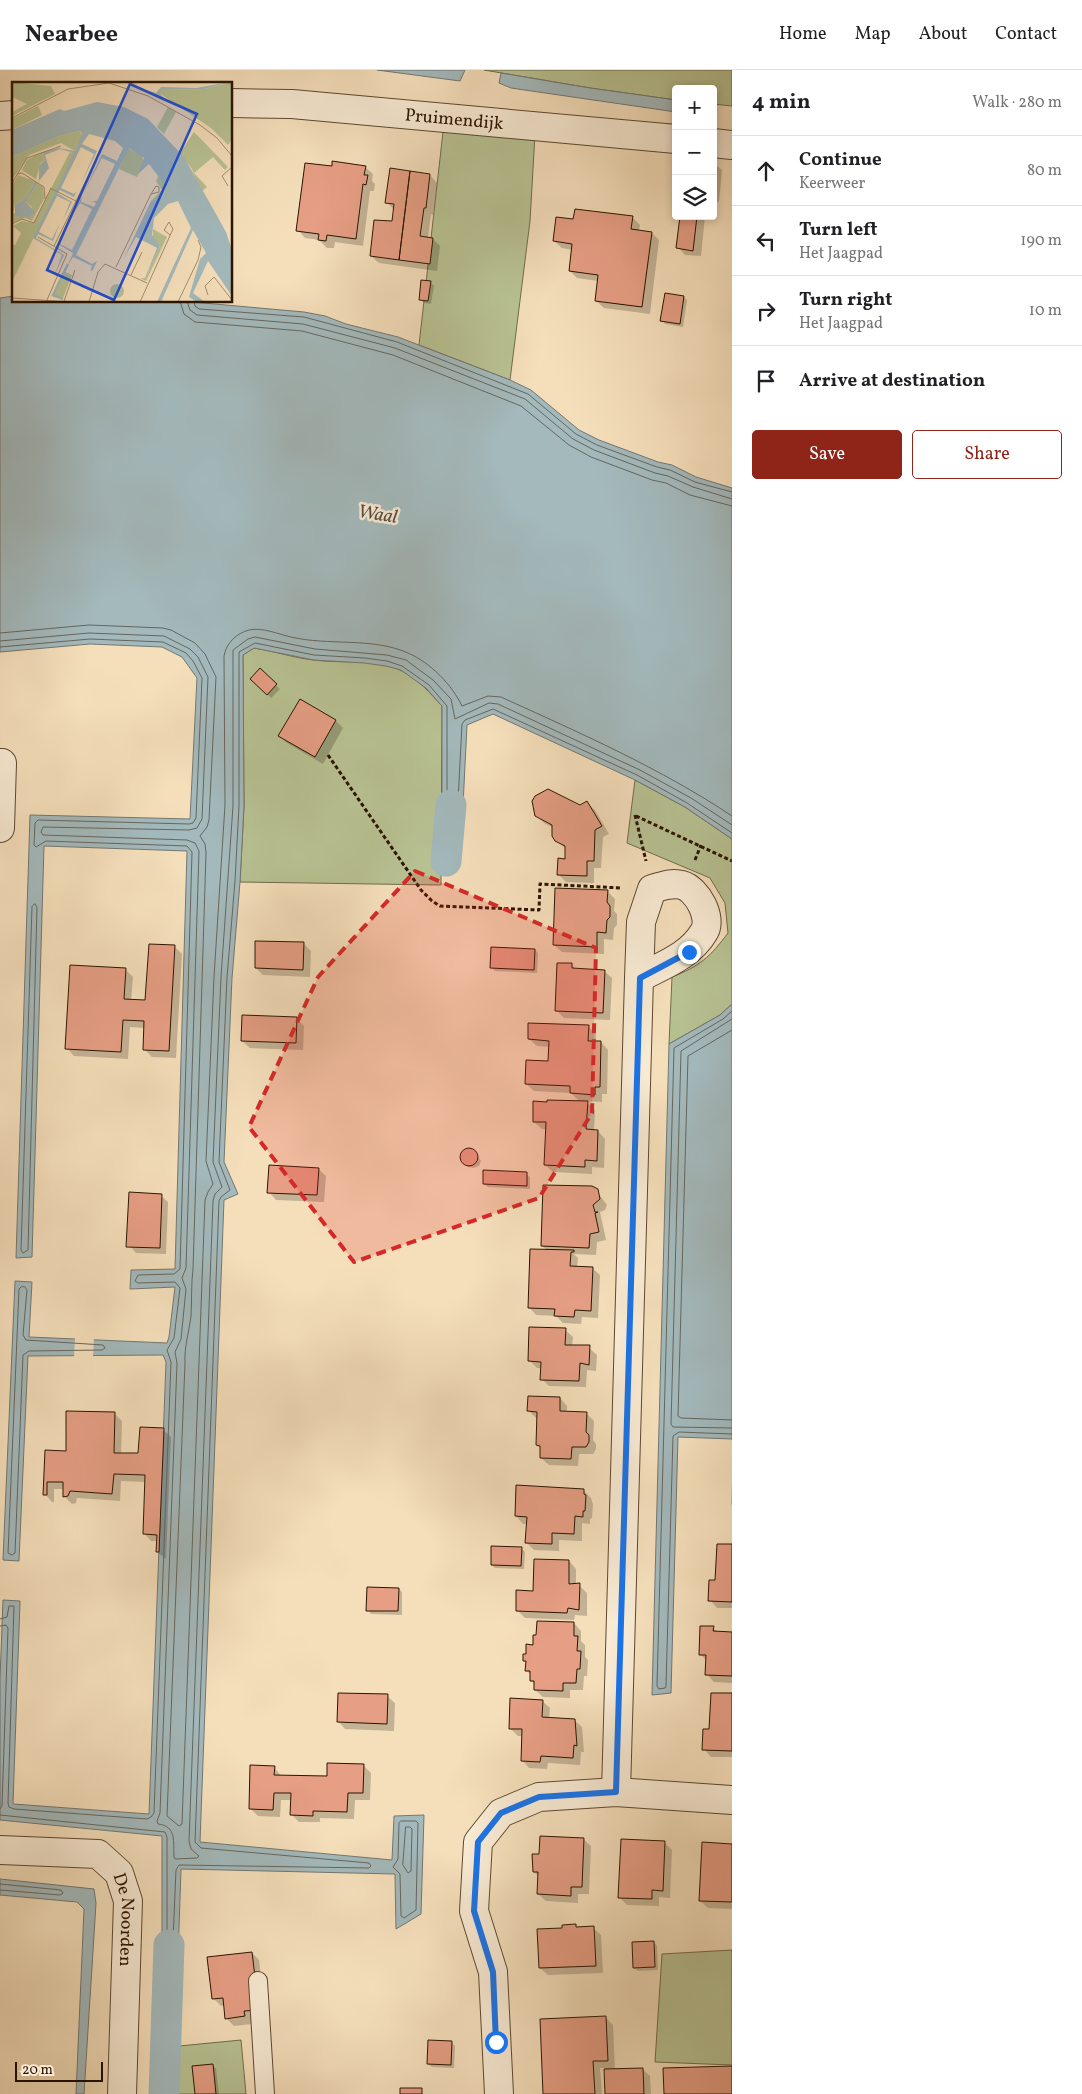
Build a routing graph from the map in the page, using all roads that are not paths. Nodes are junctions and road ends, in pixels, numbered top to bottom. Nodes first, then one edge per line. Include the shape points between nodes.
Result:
1 (232, 103) edge
2 (672, 139) edge
3 (717, 143) edge
4 (732, 145) edge
5 (2, 763) dead end
6 (0, 828) edge
7 (640, 978) junction
8 (616, 1792) junction
9 (732, 1800) edge
10 (0, 1850) edge
11 (258, 1981) dead end
12 (122, 2094) edge
13 (265, 2094) edge
14 (499, 2094) edge

1 - 2 street, Pruimendijk via 292,104
3 - 4 street
5 - 6 street
7 - 7 street via 689,952 706,930 705,913 697,895 684,885 671,883 652,889 641,922
7 - 8 street
8 - 9 street
8 - 14 street via 539,1797 501,1813 478,1842 474,1911 493,1972
10 - 12 street, De Noorden via 98,1854 120,1873 128,1901
11 - 13 lane

